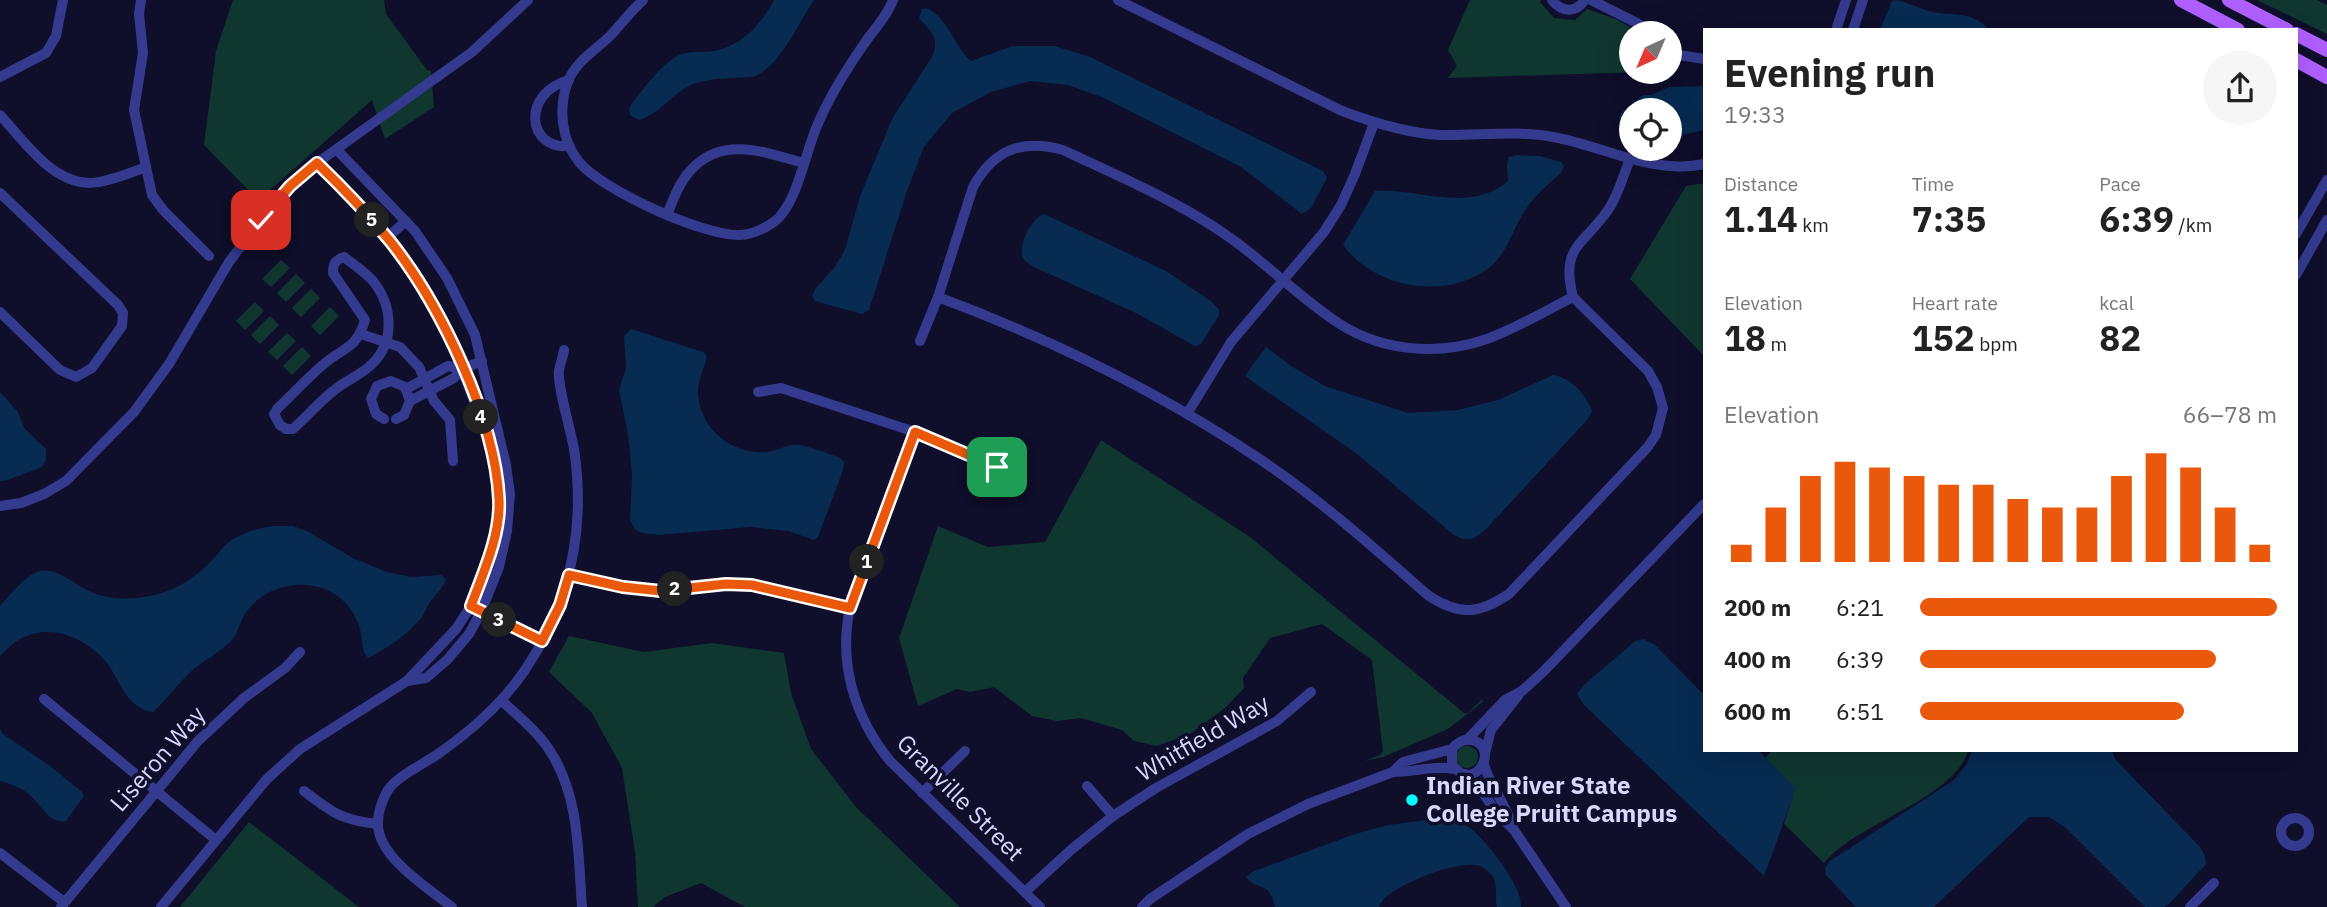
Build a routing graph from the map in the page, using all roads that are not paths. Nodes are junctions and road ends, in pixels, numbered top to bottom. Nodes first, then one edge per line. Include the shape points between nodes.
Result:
1 (63, 0) edge
2 (141, 0) edge
3 (528, 0) edge
4 (643, 0) edge
5 (893, 0) edge
6 (1118, 0) edge
7 (1552, 0) edge
8 (1585, 0) edge
9 (1591, 0) edge
10 (1846, 0) edge
11 (1863, 0) edge
12 (2181, 0) edge
13 (2229, 0) edge
14 (1633, 21) edge
15 (1837, 28) edge
16 (1854, 28) edge
17 (2234, 28) edge
18 (2283, 28) edge
19 (2298, 35) edge
20 (2327, 50) edge
21 (1682, 55) edge
22 (1703, 59) edge
23 (2298, 61) edge
24 (0, 77) edge
25 (2327, 77) edge
26 (569, 80) junction
27 (0, 115) edge
28 (1374, 123) junction
29 (569, 146) junction
30 (337, 150) junction
31 (1619, 155) edge
32 (1629, 161) edge
33 (1639, 161) edge
34 (317, 163) junction
35 (803, 163) junction
36 (1703, 164) edge
37 (146, 167) junction
38 (2327, 180) edge
39 (0, 193) edge
40 (667, 215) junction
41 (405, 220) junction
42 (2327, 220) edge
43 (2298, 231) edge
44 (387, 238) junction
45 (209, 256) dead end
46 (2298, 271) edge
47 (1284, 280) junction
48 (938, 297) junction
49 (1573, 297) junction
50 (0, 312) edge
51 (361, 334) junction
52 (920, 341) dead end
53 (387, 343) junction
54 (564, 350) dead end
55 (482, 361) junction
56 (462, 369) junction
57 (424, 379) junction
58 (406, 389) junction
59 (429, 391) junction
60 (758, 393) dead end
61 (410, 401) junction
62 (1187, 414) junction
63 (384, 419) dead end
64 (396, 419) dead end
65 (915, 432) junction
66 (453, 461) dead end
67 (1010, 481) dead end
68 (1703, 505) edge
69 (0, 506) edge
70 (569, 575) junction
71 (850, 608) junction
72 (476, 609) junction
73 (1469, 611) junction
74 (1468, 623) dead end
75 (542, 641) junction
76 (300, 652) dead end
77 (1522, 691) junction
78 (1311, 692) dead end
79 (44, 699) dead end
80 (502, 701) junction
81 (1467, 740) junction
82 (1452, 749) junction
83 (965, 751) dead end
84 (1484, 759) junction
85 (1460, 771) junction
86 (1393, 772) junction
87 (1087, 786) dead end
88 (304, 791) dead end
89 (156, 792) junction
90 (922, 793) junction
91 (1113, 816) junction
92 (377, 824) junction
93 (1514, 830) junction
94 (216, 840) junction
95 (0, 853) edge
96 (2214, 883) dead end
97 (1025, 892) junction
98 (62, 905) edge
99 (2197, 905) edge
100 (161, 907) edge
101 (452, 907) edge
102 (582, 907) edge
103 (1040, 907) edge
104 (1142, 907) edge
105 (1566, 907) edge

1 - 24 street via 56,36 46,53
2 - 37 street via 143,53 134,110
3 - 30 street via 472,52
4 - 26 street via 588,54
5 - 35 street via 831,96
6 - 28 street
7 - 8 street via 1566,10 1578,8
9 - 14 street
10 - 15 street
11 - 16 street
12 - 17 main road
13 - 18 main road
19 - 20 main road
21 - 22 street
23 - 25 main road
26 - 29 street via 563,129
26 - 29 street via 555,84 540,98 535,120 547,141
27 - 37 street via 48,166 68,178 89,183
28 - 31 street via 1439,135 1550,136
28 - 47 street via 1341,205
29 - 40 street via 591,175
30 - 34 street
30 - 41 street
32 - 49 street via 1607,211 1573,250 1569,280
33 - 36 street via 1662,166
34 - 44 street
34 - 69 street via 290,186 229,262 169,364 134,412 66,481 21,503
35 - 40 street via 757,150 721,151 689,171
35 - 40 street via 787,208 757,232 742,236 717,233
37 - 45 street via 158,204
38 - 43 street
39 - 50 street via 118,305 124,321 92,368 76,377 60,370
41 - 44 street
41 - 55 street via 448,279
42 - 46 street
44 - 56 street via 421,288
47 - 48 street via 1234,240 1174,202 1063,150 1031,145 1014,148 981,172
47 - 49 street via 1356,334 1414,349 1441,349 1489,338
47 - 62 street via 1231,342
48 - 52 street
48 - 62 street via 1128,379
49 - 73 street via 1648,372 1669,408 1647,448 1518,584 1495,603
51 - 53 street
51 - 53 street via 365,320 333,273 337,260 344,257 373,282 384,299 389,320
51 - 53 street via 277,409 274,414 280,425 293,429 334,390 368,368
53 - 57 street via 411,356
54 - 70 street via 559,373 579,496
55 - 56 street
55 - 72 street via 510,494 508,531 499,567
56 - 57 street via 448,366
56 - 59 street
56 - 72 street via 486,431 499,501
57 - 58 street
57 - 59 street
58 - 61 street
58 - 63 street via 391,381 377,386 372,407
59 - 61 street
59 - 66 street via 451,423
60 - 65 street via 781,388
61 - 64 street via 404,415
62 - 73 street via 1334,515 1429,596
65 - 67 street via 997,467
65 - 71 street, Granville Street
68 - 77 street
70 - 71 street via 661,591 752,585
70 - 75 street
71 - 90 street, Granville Street via 846,647 853,695 874,742
72 - 75 street
72 - 94 street via 468,634 447,660 426,678 407,681 300,749 267,779
73 - 74 street
75 - 80 street
76 - 89 street, Liseron Way via 221,718
77 - 81 street via 1490,713
77 - 84 street via 1491,730
78 - 91 street, Whitfield Way via 1277,721
79 - 89 street
80 - 92 street via 476,726 392,785
80 - 102 street via 549,749 568,784
81 - 82 street
81 - 84 street via 1479,744
82 - 85 street via 1450,758
82 - 86 street via 1403,762
83 - 90 street
84 - 85 street via 1476,773
84 - 93 street
85 - 86 street via 1441,766
85 - 93 street
86 - 104 street via 1308,804 1248,834
87 - 91 street
88 - 92 street via 335,814
89 - 94 street
89 - 98 street, Liseron Way
90 - 97 street, Granville Street
91 - 97 street, Whitfield Way
92 - 101 street via 391,855
93 - 105 street
94 - 100 street
95 - 98 street
96 - 99 street
97 - 103 street, Granville Street

